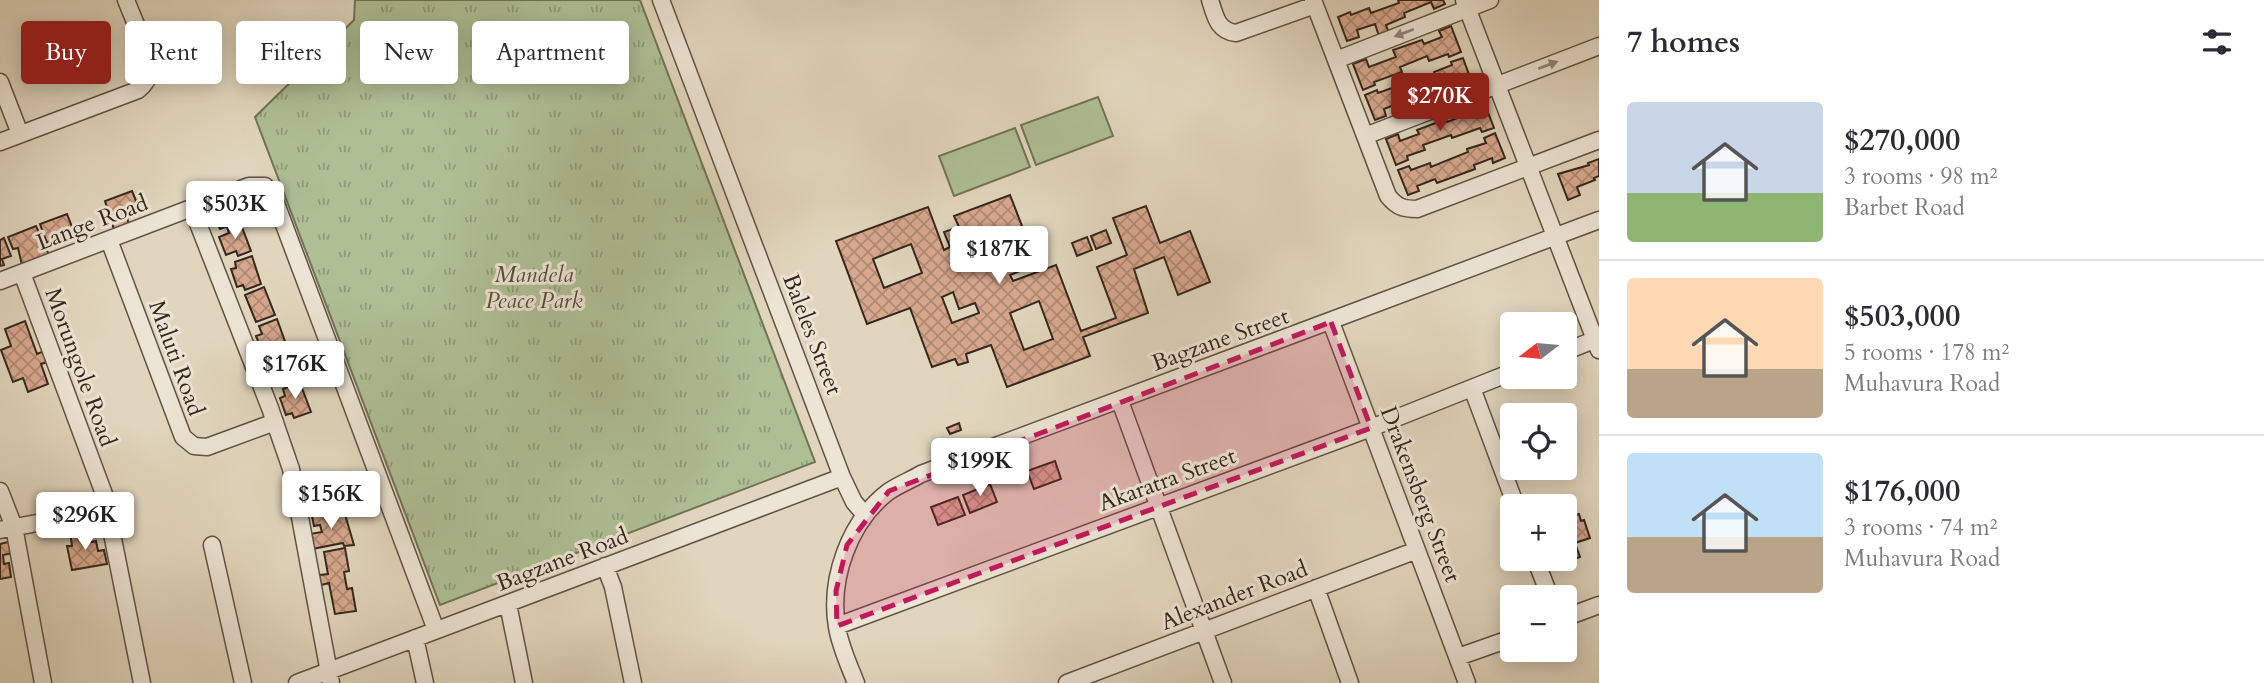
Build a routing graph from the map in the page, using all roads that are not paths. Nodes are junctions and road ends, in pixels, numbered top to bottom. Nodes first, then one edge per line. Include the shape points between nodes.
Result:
1 (126, 0) edge
2 (1210, 0) edge
3 (1490, 0) edge
4 (667, 2) edge
5 (1314, 2) edge
6 (1466, 4) edge
7 (1599, 46) edge
8 (1336, 60) junction
9 (0, 82) edge
10 (1497, 85) junction
11 (20, 134) junction
12 (1365, 136) junction
13 (1599, 140) edge
14 (0, 142) edge
15 (1529, 166) junction
16 (192, 208) junction
17 (1599, 220) edge
18 (1556, 237) junction
19 (109, 240) junction
20 (22, 273) junction
21 (0, 281) edge
22 (1331, 322) junction
23 (1598, 343) edge
24 (1577, 349) edge
25 (1500, 377) edge
26 (1472, 388) junction
27 (1120, 401) junction
28 (275, 422) junction
29 (1371, 428) junction
30 (842, 477) junction
31 (0, 491) edge
32 (1512, 494) edge
33 (1159, 506) junction
34 (108, 510) junction
35 (865, 515) junction
36 (7, 529) edge
37 (212, 545) dead end
38 (1417, 550) junction
39 (605, 566) junction
40 (1316, 589) junction
41 (508, 604) junction
42 (1599, 605) edge
43 (1577, 613) edge
44 (837, 626) junction
45 (436, 630) junction
46 (1204, 631) junction
47 (415, 639) junction
48 (1500, 642) edge
49 (1458, 657) junction
50 (330, 677) edge
51 (1099, 678) edge
52 (43, 683) edge
53 (142, 683) edge
54 (243, 683) edge
55 (297, 683) edge
56 (425, 683) edge
57 (524, 683) edge
58 (633, 683) edge
59 (856, 683) edge
60 (1067, 683) edge
61 (1223, 683) edge
62 (1350, 683) edge
63 (1467, 683) edge

1 - 11 street via 149,60 144,85
2 - 5 street via 1219,24 1236,33
3 - 6 street
4 - 30 street, Baleles Street
5 - 8 street
6 -> 8 street
6 - 10 street
10 -> 7 street
8 - 12 street
9 - 11 street
10 - 12 street
10 - 15 street
11 - 14 street
12 - 15 street via 1388,196 1398,207 1417,209
13 - 15 street
15 - 18 street
16 - 19 street, Lange Road
16 - 28 street
16 - 45 street, Lange Road via 249,186 265,186 270,191
17 - 18 street, Bagzane Street
18 - 22 street, Bagzane Street
18 - 23 street
19 - 20 street, Lange Road
19 - 28 street, Maluti Road via 183,437 194,446 207,447
20 - 21 street, Lange Road
20 - 34 street, Morungole Road
22 - 27 street, Bagzane Street
22 - 29 street, Drakensberg Street
23 - 24 street
25 - 26 street, Akaratra Street
26 - 29 street, Akaratra Street
26 - 32 street
27 - 33 street
27 - 35 street, Bagzane Street via 921,474 889,492
28 - 50 street via 297,494
29 - 33 street, Akaratra Street
29 - 38 street, Drakensberg Street
30 - 35 street, Baleles Street
30 - 39 street, Bagzane Road
31 - 36 street
33 - 44 street, Akaratra Street
33 - 46 street
34 - 36 street
34 - 53 street, Morungole Road
35 - 44 street via 847,545 836,591
36 - 52 street
37 - 54 street
38 - 40 street, Alexander Road
38 - 49 street, Drakensberg Street
39 - 41 street, Bagzane Road
39 - 58 street
40 - 46 street, Alexander Road
40 - 62 street
41 - 45 street, Bagzane Road
41 - 57 street
42 - 43 street
44 - 59 street
45 - 47 street, Bagzane Road
46 - 51 street, Alexander Road
46 - 61 street
47 - 50 street, Bagzane Road
47 - 56 street
48 - 49 street
49 - 63 street, Drakensberg Street
50 - 55 street, Bagzane Road
51 - 60 street, Alexander Road

